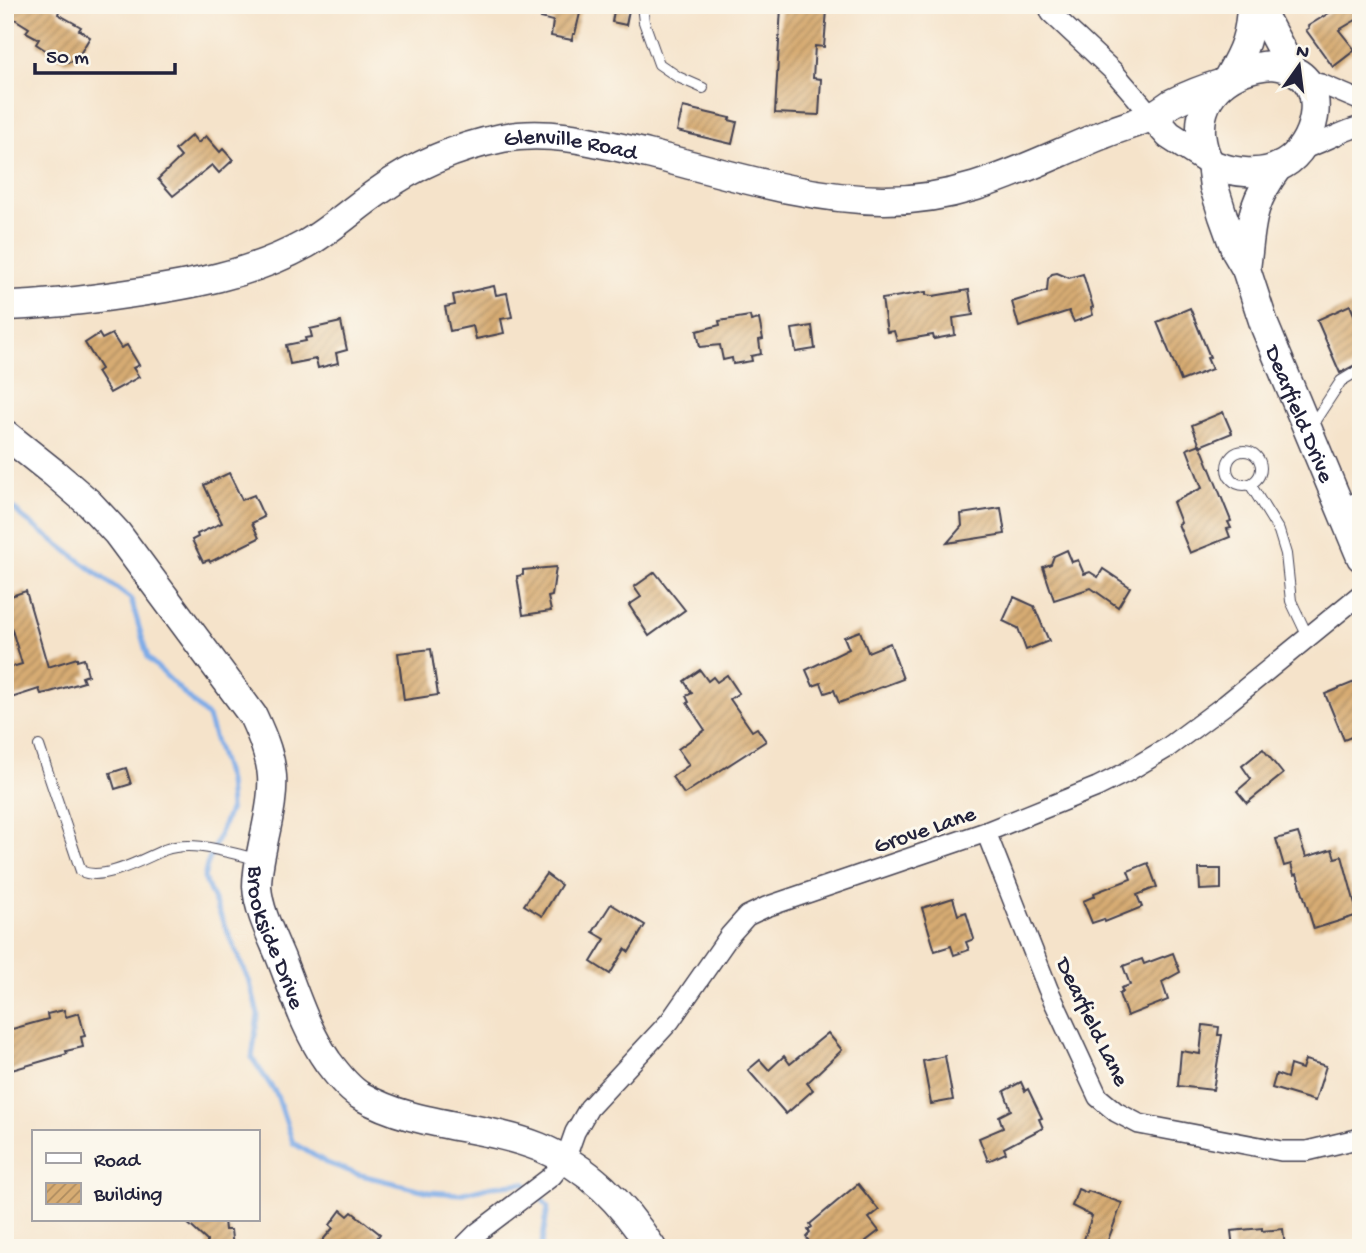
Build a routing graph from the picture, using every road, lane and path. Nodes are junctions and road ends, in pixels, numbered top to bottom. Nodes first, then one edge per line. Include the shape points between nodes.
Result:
1 (642, 5) edge
2 (1251, 5) edge
3 (1045, 8) edge
4 (1299, 75) junction
5 (1224, 80) junction
6 (704, 88) dead end
7 (1361, 102) edge
8 (1152, 116) junction
9 (1361, 127) edge
10 (1289, 159) junction
11 (1210, 163) junction
12 (1246, 269) junction
13 (5, 306) edge
14 (1361, 369) edge
15 (1306, 424) junction
16 (5, 435) edge
17 (1250, 484) dead end
18 (1350, 500) edge
19 (1361, 557) edge
20 (1361, 594) edge
21 (1308, 637) junction
22 (39, 746) dead end
23 (986, 832) junction
24 (1361, 839) edge
25 (1361, 852) edge
26 (260, 860) junction
27 (1361, 1138) edge
28 (559, 1168) junction
29 (462, 1248) edge
30 (652, 1248) edge

1 - 6 lane via 659,64
2 - 4 main road via 1265,19
2 - 5 main road via 1244,50
3 - 8 street via 1113,71
4 - 5 main road via 1271,65 1250,68
4 - 7 street
4 - 10 main road via 1314,104 1313,123 1308,139
5 - 8 main road, Glenville Road
5 - 11 main road via 1202,116 1202,140
8 - 11 main road via 1169,135
8 - 13 main road, Glenville Road via 1020,172 971,189 910,200 805,192 579,138 506,138 432,160 379,190 309,243 251,268 162,289
9 - 10 street
10 - 11 main road via 1247,172
10 - 12 main road, Dearfield Drive via 1257,200
11 - 12 main road, Dearfield Drive via 1223,216
12 - 15 main road, Dearfield Drive
14 - 15 lane via 1341,381 1316,419
15 - 18 main road, Dearfield Drive
16 - 26 main road, Brookside Drive via 63,480 117,533 253,716 273,770 273,796
17 - 21 lane via 1279,531 1291,601
18 - 19 main road, Dearfield Drive
20 - 21 street, Grove Lane
21 - 23 street, Grove Lane via 1167,748 1097,787
22 - 26 lane via 83,873 113,870 176,847
23 - 27 street, Dearfield Lane via 1048,989 1098,1097 1116,1112 1139,1124 1281,1151 1307,1151
23 - 28 street, Grove Lane via 747,916 670,1021 589,1108
24 - 25 lane
26 - 28 main road, Brookside Drive via 260,899 297,998 328,1062 359,1095 411,1116 519,1140
28 - 29 street
28 - 30 main road, Brookside Drive via 589,1174

